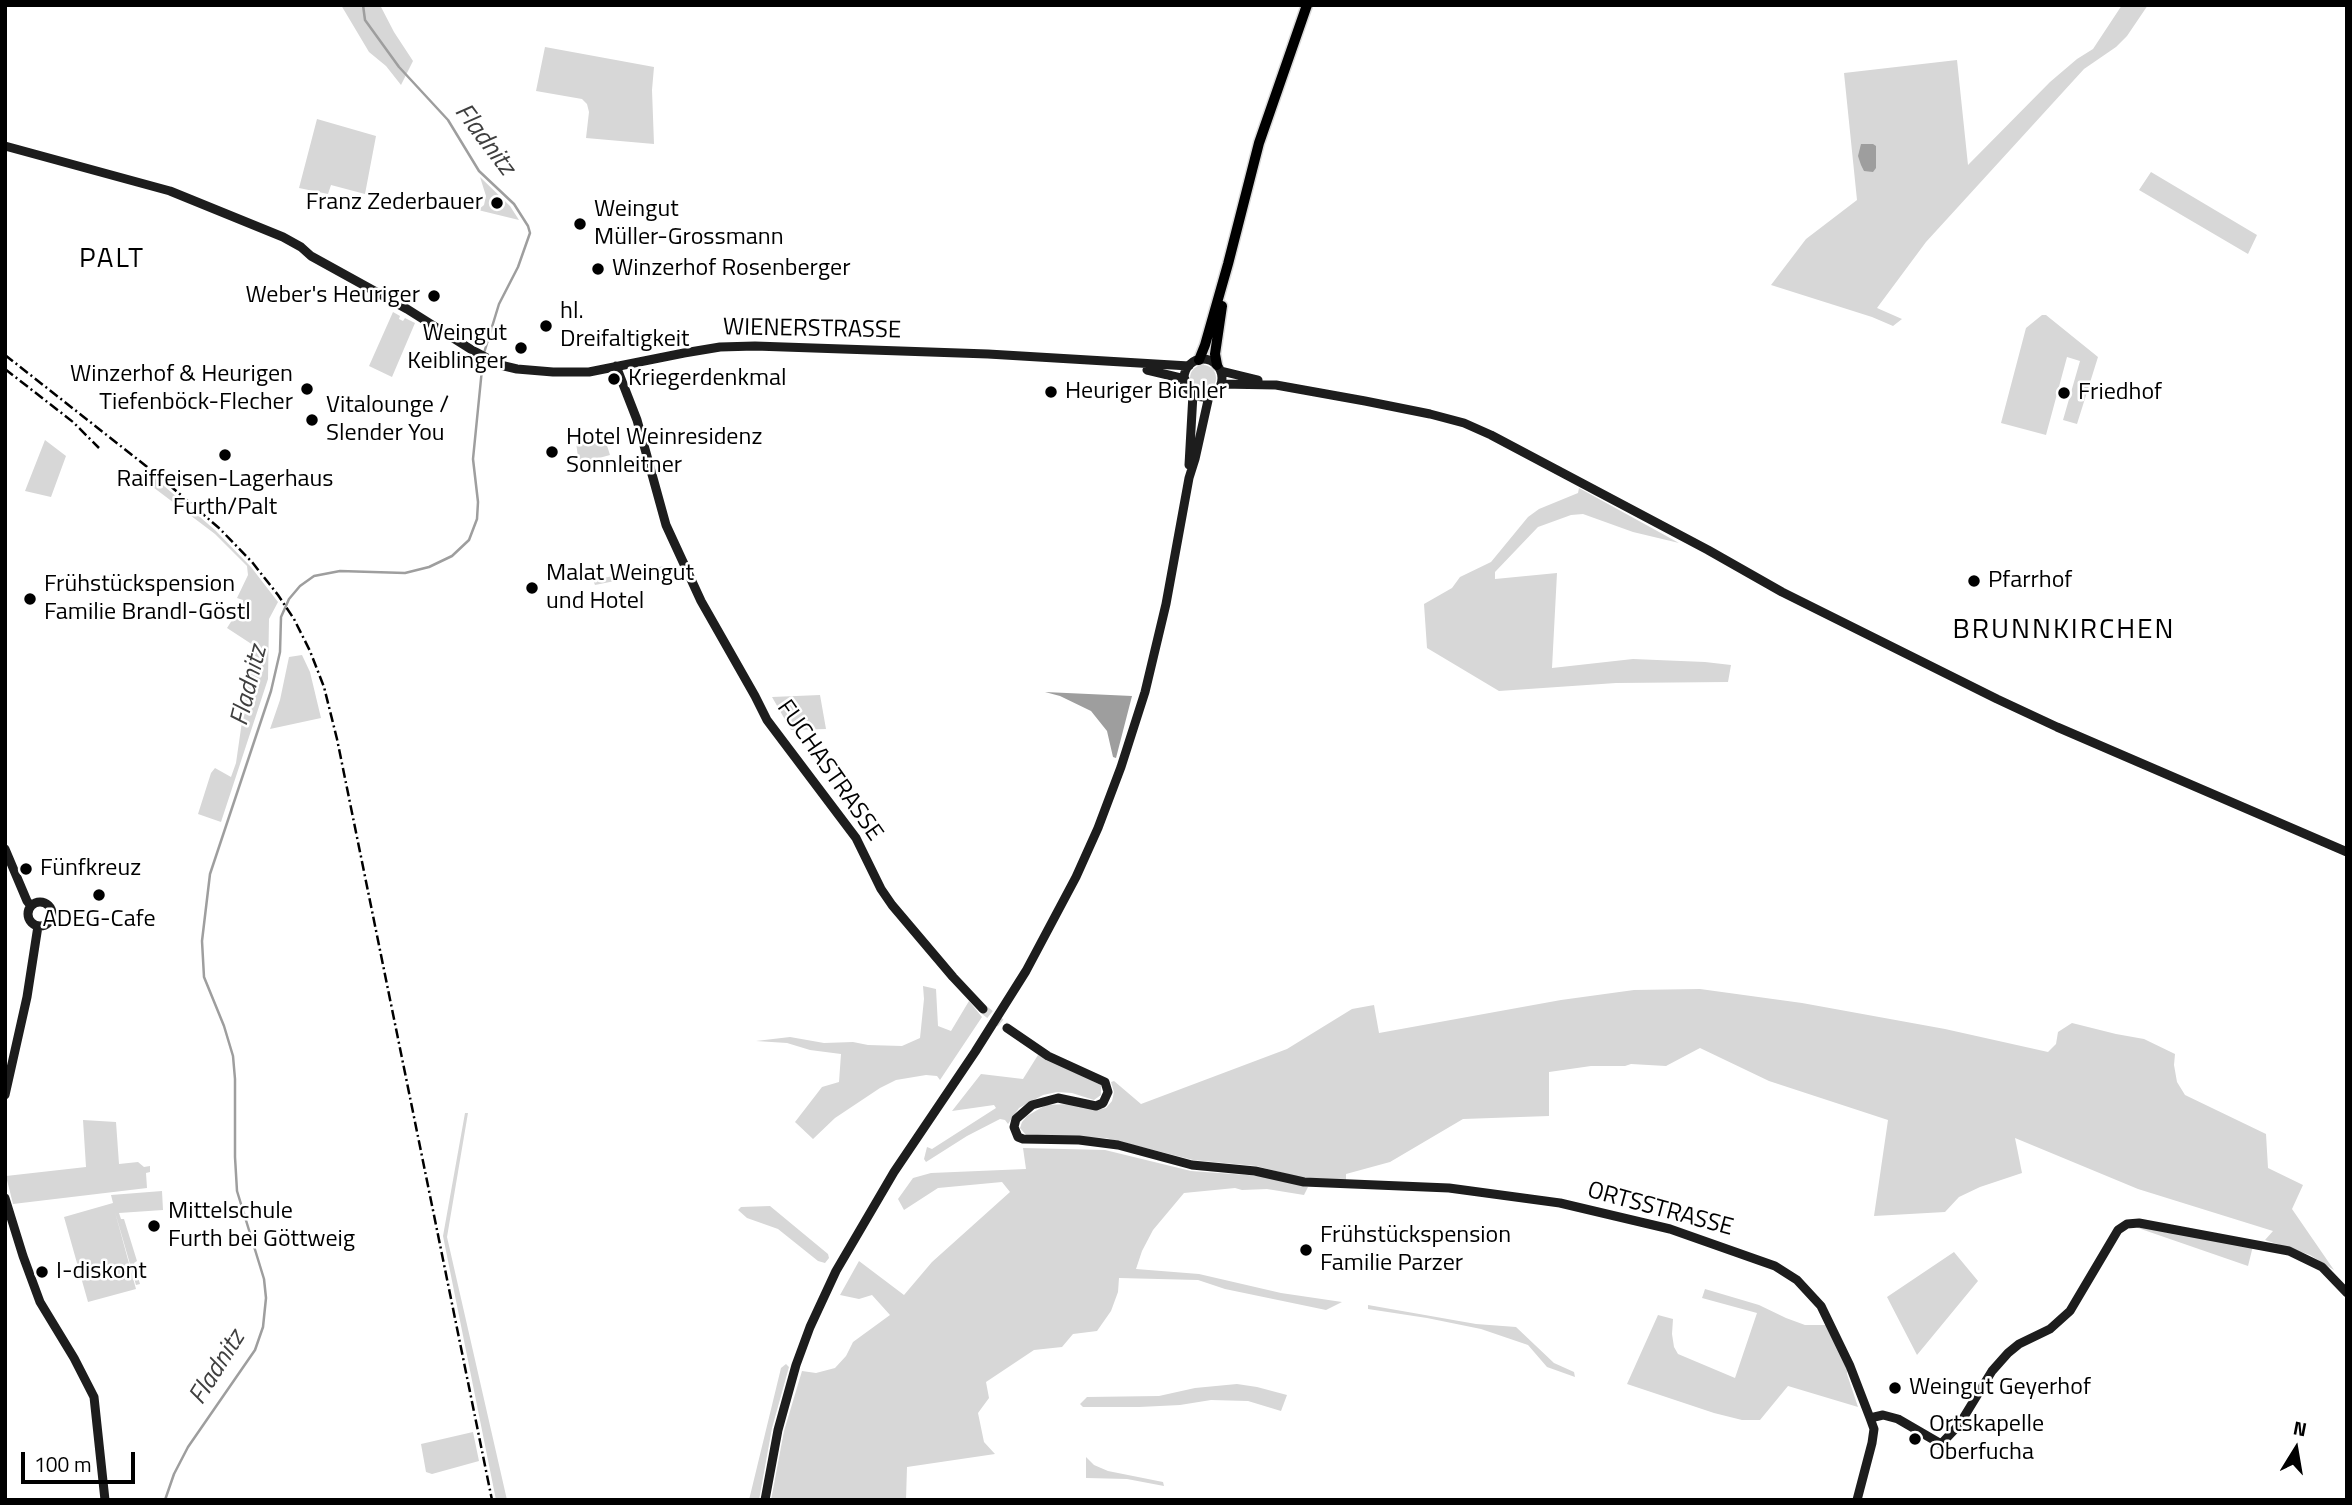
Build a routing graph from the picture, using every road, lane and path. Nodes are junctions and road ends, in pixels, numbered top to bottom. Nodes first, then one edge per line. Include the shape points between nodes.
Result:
1 (1307, 5) edge
2 (5, 146) edge
3 (1228, 264) junction
4 (1199, 360) junction
5 (1100, 362) junction
6 (617, 366) junction
7 (1189, 366) junction
8 (1219, 368) junction
9 (1185, 379) junction
10 (1221, 384) junction
11 (1276, 386) junction
12 (1193, 394) junction
13 (1209, 396) junction
14 (1189, 478) junction
15 (5, 849) edge
16 (2347, 852) edge
17 (31, 906) junction
18 (38, 926) junction
19 (983, 1009) tunnel mouth
20 (1007, 1028) tunnel mouth
21 (5, 1095) edge
22 (5, 1198) edge
23 (2347, 1293) edge
24 (1870, 1418) junction
25 (105, 1500) edge
26 (765, 1500) edge
27 (1857, 1500) edge

1 - 3 main road via 1259,143
2 - 6 street, WIENERSTRASSE via 170,191 265,229 491,361 517,369 578,373
3 - 4 main road
3 - 8 main road via 1215,354
4 - 7 street
4 - 8 street via 1210,360
5 - 6 street, WIENERSTRASSE via 755,346 720,347
5 - 7 street, WIENERSTRASSE
5 - 9 street, WIENERSTRASSE
6 - 19 street, FUCHASTRASSE via 666,525 701,601 767,720 856,838 881,889
7 - 9 street
8 - 10 street
8 - 11 street
9 - 12 street
10 - 11 street
10 - 13 street
11 - 16 street via 1430,414 1482,431 1782,592 2033,716
12 - 13 street
12 - 14 street
13 - 14 street
14 - 26 street via 1145,692 1098,828 1027,971 886,1183 836,1271 796,1365
15 - 17 street
17 - 18 street via 29,918
17 - 18 street via 43,902 52,910 49,923
18 - 21 street
20 - 24 street, ORTSSTRASSE via 1048,1056 1105,1082 1108,1092 1103,1103 1096,1105 1058,1098 1032,1105 1016,1119 1014,1127 1023,1139 1118,1145 1192,1165 1255,1171 1304,1182 1449,1188 1537,1199 1644,1222 1775,1266 1810,1292 1831,1322
22 - 25 street via 40,1302 94,1397
23 - 24 street via 2322,1267 2289,1251 2127,1224 2118,1230 2070,1311 2050,1329 2008,1353 1941,1444 1898,1419
24 - 27 street via 1872,1443

